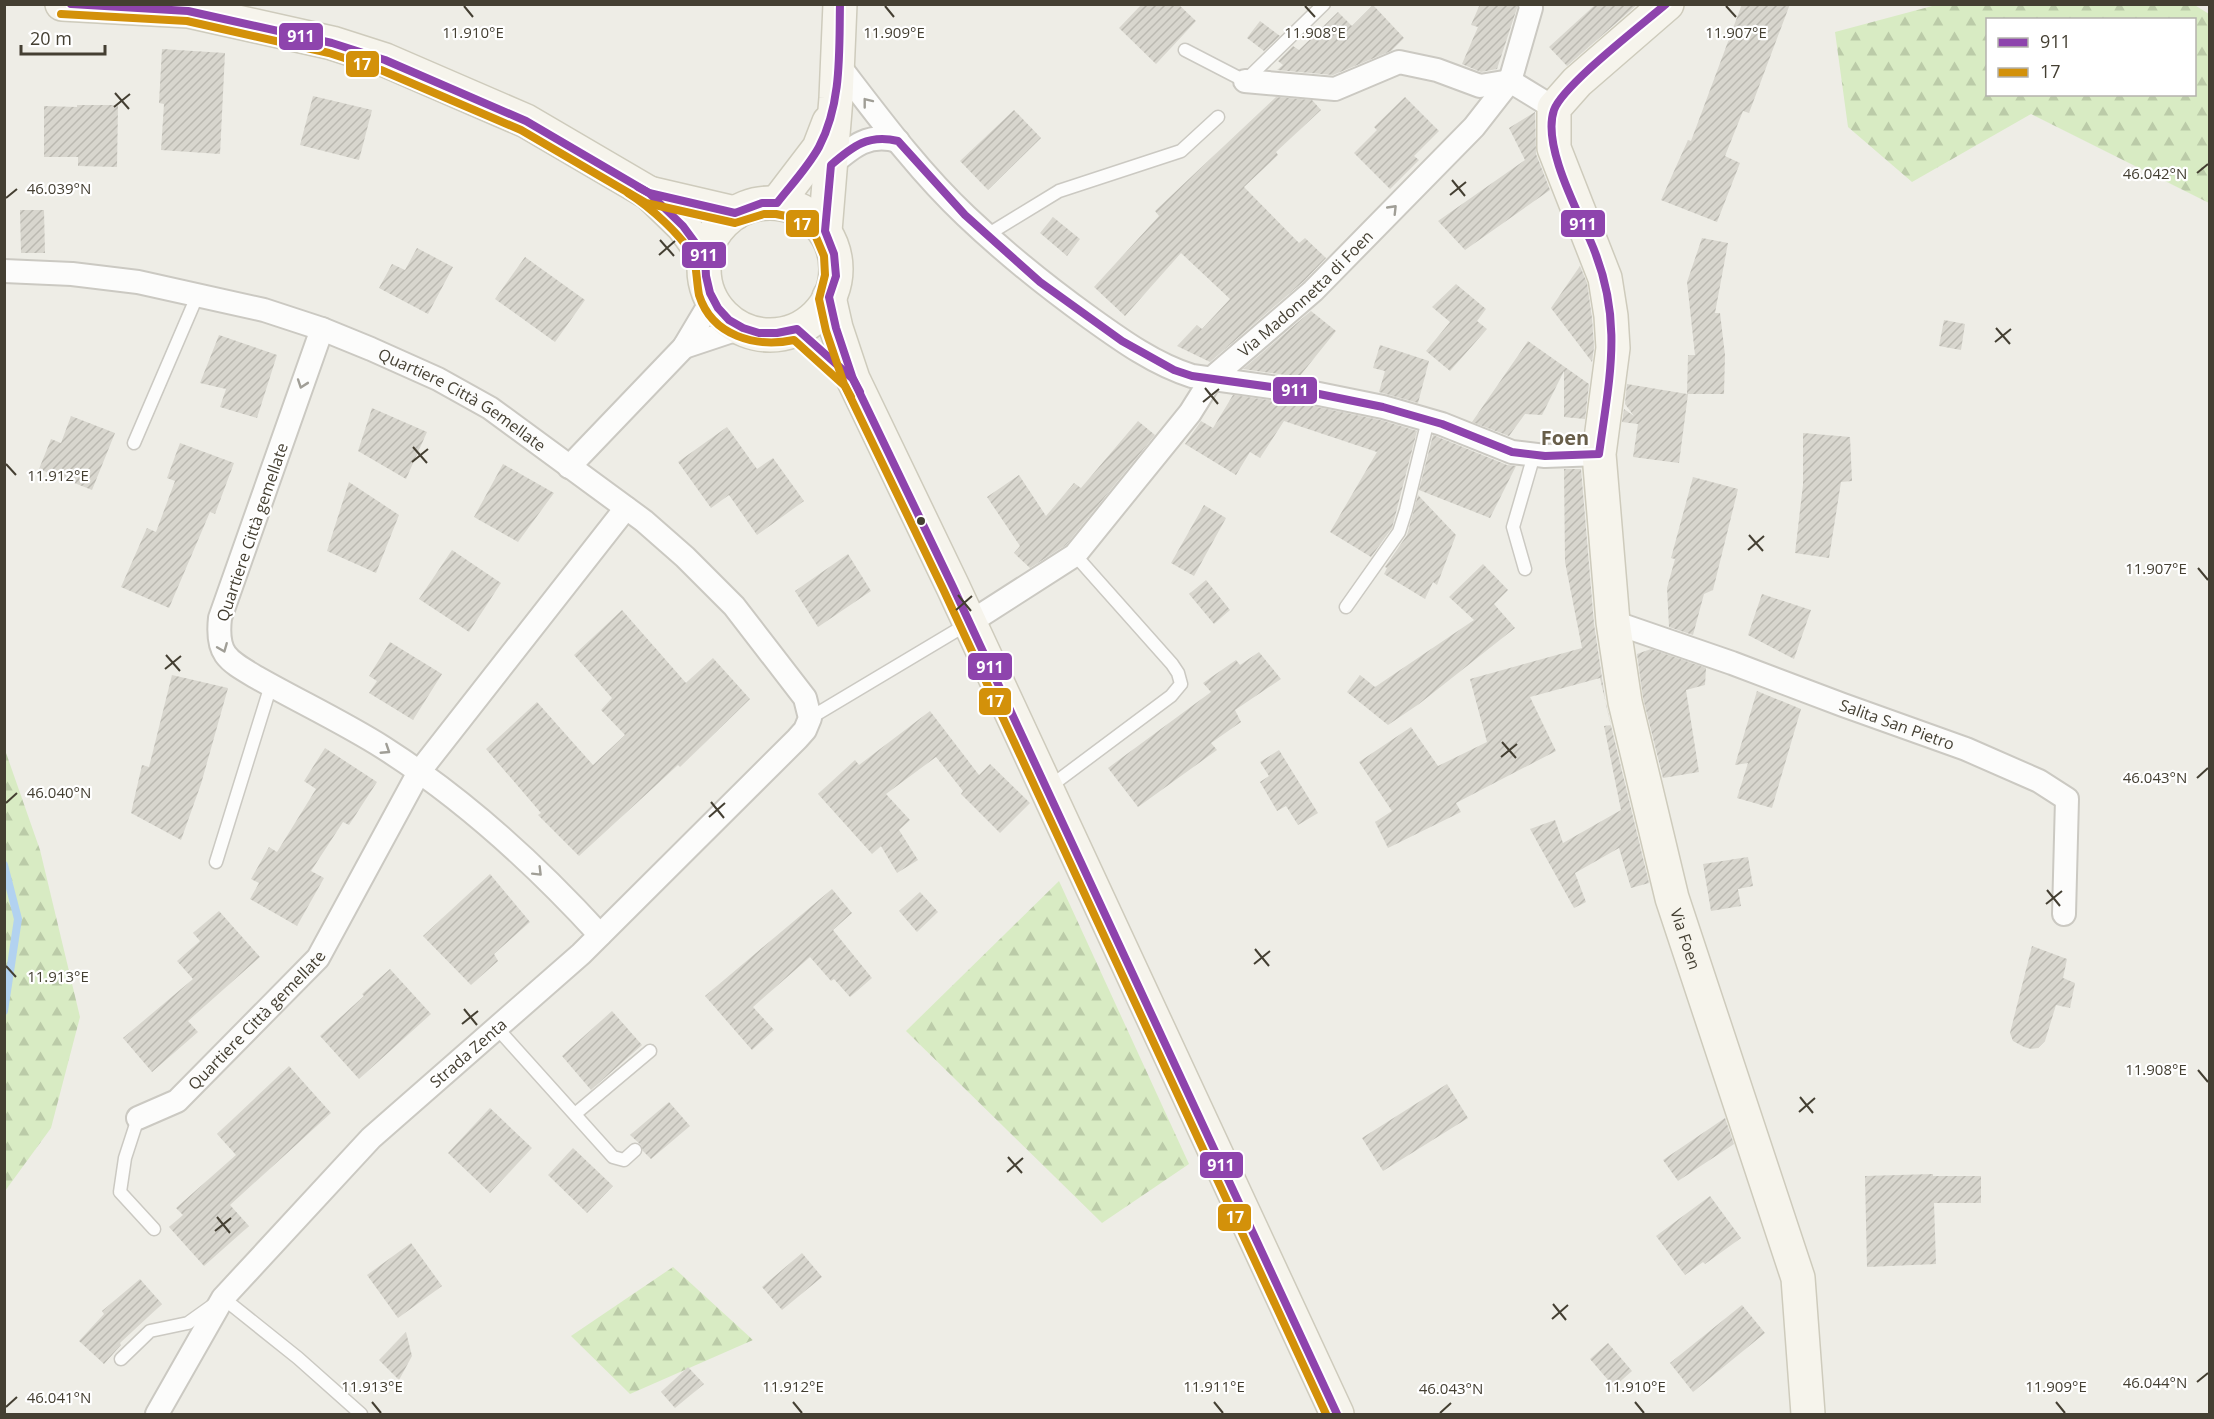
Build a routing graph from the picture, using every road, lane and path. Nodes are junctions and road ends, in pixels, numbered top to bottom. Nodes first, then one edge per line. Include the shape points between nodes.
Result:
1 (62, 4) edge
2 (840, 4) edge
3 (1324, 4) edge
4 (1530, 4) edge
5 (1667, 4) edge
6 (1185, 50) dead end
7 (837, 63) junction
8 (1245, 81) junction
9 (1510, 81) junction
10 (836, 98) junction
11 (1554, 108) junction
12 (1218, 117) dead end
13 (898, 141) junction
14 (831, 165) junction
15 (648, 193) junction
16 (777, 203) junction
17 (735, 213) junction
18 (825, 231) junction
19 (987, 235) junction
20 (705, 256) junction
21 (5, 271) edge
22 (198, 294) junction
23 (829, 297) junction
24 (712, 300) junction
25 (741, 328) junction
26 (322, 329) junction
27 (797, 329) junction
28 (684, 347) junction
29 (1212, 378) junction
30 (853, 379) junction
31 (1428, 420) junction
32 (134, 443) dead end
33 (1534, 454) junction
34 (1599, 454) junction
35 (569, 467) junction
36 (626, 508) junction
37 (1075, 555) junction
38 (1525, 569) dead end
39 (1346, 607) dead end
40 (1613, 622) junction
41 (969, 623) junction
42 (271, 685) junction
43 (810, 718) junction
44 (419, 772) junction
45 (1047, 789) junction
46 (216, 862) dead end
47 (2064, 914) dead end
48 (600, 935) junction
49 (497, 1028) junction
50 (650, 1051) dead end
51 (575, 1114) junction
52 (138, 1118) joint
53 (635, 1150) dead end
54 (154, 1229) dead end
55 (223, 1298) junction
56 (121, 1359) dead end
57 (157, 1414) edge
58 (361, 1414) edge
59 (1337, 1414) edge
60 (1808, 1414) edge

1 - 15 main road via 188,11 332,43 386,60 526,121
2 - 7 main road
3 - 8 lane
4 - 9 street
5 - 11 main road via 1577,82
6 - 8 lane
7 - 10 main road
13 -> 7 street
8 - 9 street via 1335,89 1399,62 1437,70 1479,86
9 - 11 street
29 -> 9 street, Via Madonnetta di Foen via 1312,291 1474,127
10 - 14 main road
10 - 16 main road via 819,148
11 - 34 main road, Via Foen via 1554,148 1605,278 1611,316 1613,348
12 - 19 lane via 1181,151 1059,191
13 - 14 street via 884,137 858,144
13 - 19 street
14 - 18 main road
15 - 17 main road
15 - 20 main road via 683,226
16 - 17 main road via 762,203
16 - 18 main road via 795,207
17 - 20 main road via 720,225
18 - 23 main road via 834,254 836,276
19 - 29 street via 1040,282 1122,341 1174,370
20 - 24 main road via 706,286
21 - 22 street, Quartiere Città Gemellate via 138,282
22 - 26 street, Quartiere Città Gemellate
22 - 32 lane
23 - 27 main road via 816,316
23 - 30 main road
24 - 25 main road
24 - 28 street
25 - 27 main road via 769,334
25 - 28 street
26 - 35 street, Quartiere Città Gemellate via 438,379 482,404
26 -> 42 street, Quartiere Città gemellate via 220,618 218,634 224,656
27 - 30 main road
28 - 35 street
29 - 31 street via 1314,393
29 - 37 street, Via Madonnetta di Foen via 1190,413
30 - 41 main road
31 - 33 street via 1512,452
31 - 39 lane via 1399,532
33 - 34 street
33 - 38 lane via 1513,527
34 - 40 main road, Via Foen
35 - 36 street, Quartiere Città Gemellate
36 - 43 street, Quartiere Città Gemellate via 685,557 734,606 798,688
36 - 44 street, Quartiere Città gemellate
37 - 41 street, Via Madonnetta di Foen
37 - 45 lane via 1172,664 1179,673 1180,684 1171,696
40 - 47 street, Salita San Pietro via 1966,749 2039,781 2067,799
40 - 60 main road, Via Foen via 1625,702 1672,898 1798,1278
41 - 43 lane
41 - 45 main road
42 -> 44 street, Quartiere Città gemellate via 383,747
42 - 46 lane
43 - 48 street, Strada Zenta via 797,739
44 -> 48 street, Quartiere Città gemellate via 520,854
44 - 52 street, Quartiere Città gemellate via 318,958 177,1101
45 - 59 main road
48 - 49 street, Strada Zenta
49 - 51 lane
49 - 55 street, Strada Zenta via 371,1138
50 - 51 lane
51 - 53 lane via 613,1157 624,1160
52 - 54 lane via 125,1158 120,1192
55 - 56 lane via 188,1323 150,1331
55 - 57 street, Strada Zenta
55 - 58 lane

